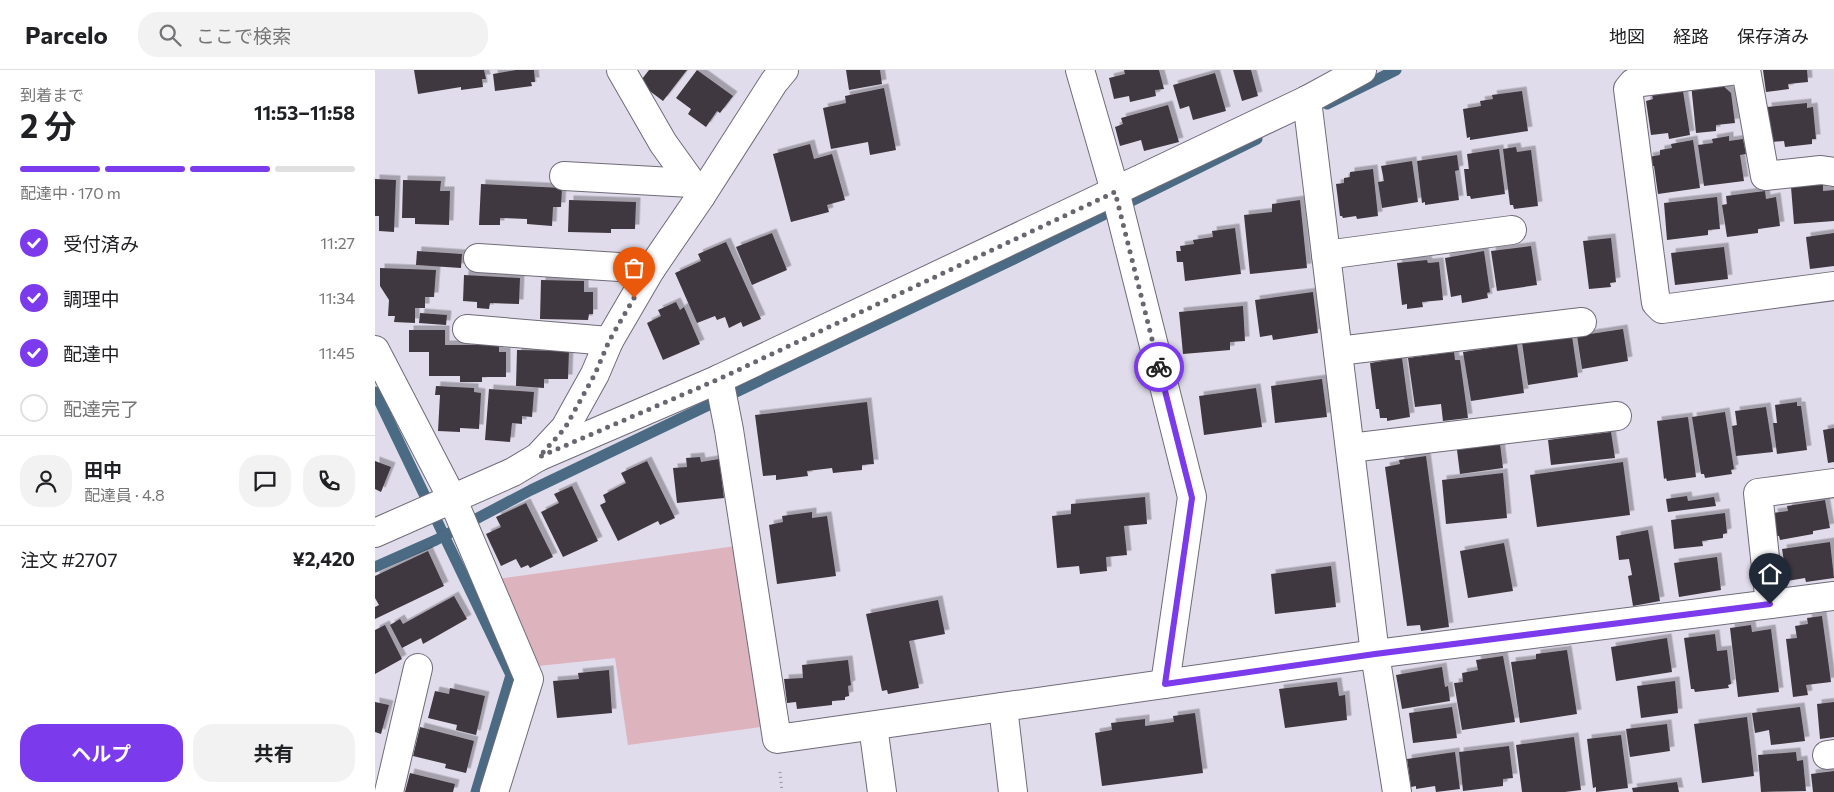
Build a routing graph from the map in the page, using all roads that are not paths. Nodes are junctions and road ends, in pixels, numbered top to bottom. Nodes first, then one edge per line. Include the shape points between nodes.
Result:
1 (621, 70) edge
2 (784, 70) edge
3 (1081, 70) edge
4 (1362, 70) edge
5 (1737, 70) edge
6 (1746, 70) edge
7 (1307, 100) junction
8 (1834, 172) edge
9 (564, 176) dead end
10 (696, 189) junction
11 (1115, 192) junction
12 (1512, 230) dead end
13 (1326, 255) junction
14 (478, 258) dead end
15 (651, 269) junction
16 (1834, 286) edge
17 (1582, 322) dead end
18 (467, 329) dead end
19 (609, 341) junction
20 (375, 350) edge
21 (1338, 351) junction
22 (719, 379) junction
23 (1617, 416) dead end
24 (1350, 448) junction
25 (539, 457) junction
26 (1834, 483) edge
27 (447, 512) junction
28 (375, 533) edge
29 (1834, 596) edge
30 (1770, 604) junction
31 (1375, 654) junction
32 (418, 668) dead end
33 (1165, 684) junction
34 (1003, 707) junction
35 (873, 726) junction
36 (389, 792) edge
37 (494, 792) edge
38 (882, 792) edge
39 (1013, 792) edge
40 (1397, 792) edge

1 - 10 street via 663,143
2 - 10 street
3 - 11 street
4 - 7 street
5 - 16 street via 1633,83 1628,89 1656,303 1663,309
6 - 8 street via 1765,176 1821,170
7 - 11 street
7 - 13 street
9 - 10 street
10 - 15 street
11 - 22 street
11 - 33 street via 1192,498
12 - 13 street
13 - 21 street
14 - 15 street
15 - 19 street
17 - 21 street
18 - 19 street
19 - 25 street via 565,428
20 - 27 street
21 - 24 street
22 - 25 street
22 - 35 street via 777,739
23 - 24 street
24 - 31 street
25 - 27 street
26 - 30 street via 1758,493
27 - 28 street
27 - 37 street via 529,679
29 - 30 street
30 - 31 street
31 - 33 street
31 - 40 street
32 - 36 street
33 - 34 street
34 - 35 street
34 - 39 street
35 - 38 street

